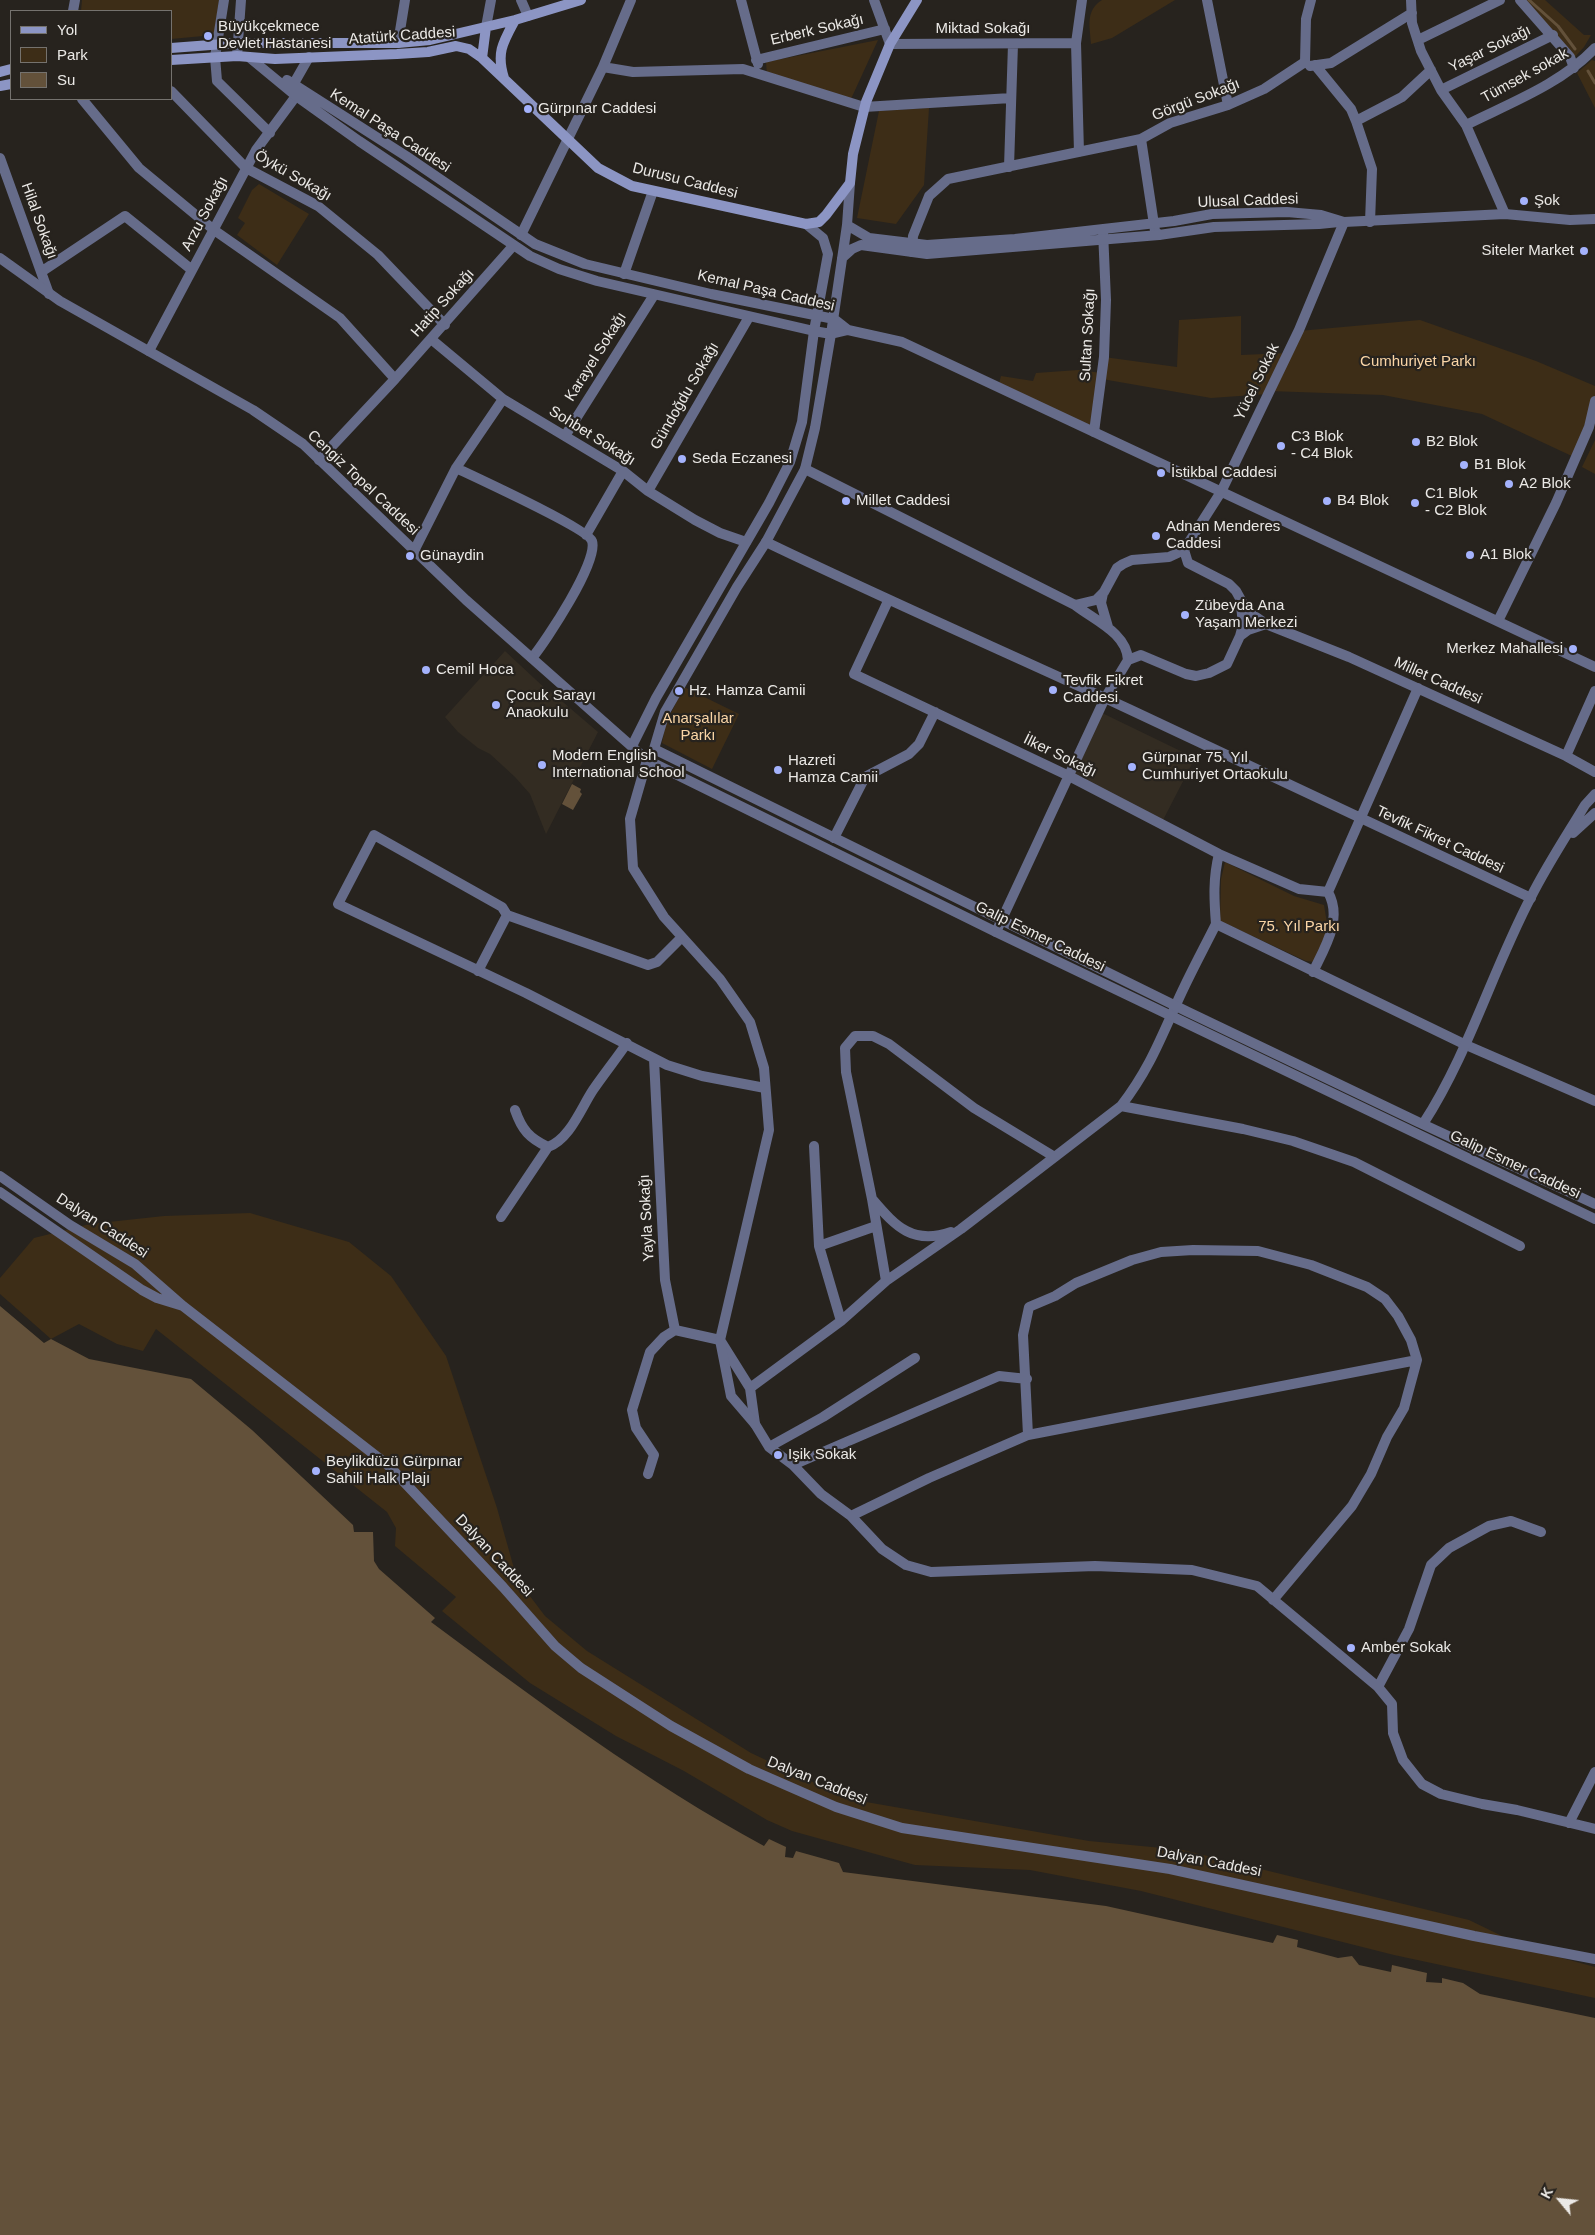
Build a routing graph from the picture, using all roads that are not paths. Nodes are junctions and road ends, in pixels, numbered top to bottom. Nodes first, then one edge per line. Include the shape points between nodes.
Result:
1 (224, 0) edge
2 (241, 0) edge
3 (405, 0) edge
4 (491, 0) edge
5 (521, 0) edge
6 (581, 0) edge
7 (631, 0) edge
8 (741, 0) edge
9 (874, 0) edge
10 (917, 0) edge
11 (1082, 0) edge
12 (1208, 0) edge
13 (1311, 0) edge
14 (1411, 0) edge
15 (1500, 0) edge
16 (1520, 0) edge
17 (1412, 13) junction
18 (528, 16) junction
19 (515, 20) junction
20 (486, 27) junction
21 (885, 29) junction
22 (1553, 35) junction
23 (1418, 40) junction
24 (237, 43) junction
25 (258, 43) junction
26 (398, 43) junction
27 (1076, 43) junction
28 (890, 44) junction
29 (1013, 44) junction
30 (217, 45) junction
31 (172, 48) edge
32 (1595, 50) edge
33 (237, 56) junction
34 (215, 57) junction
35 (309, 57) junction
36 (250, 58) junction
37 (265, 58) junction
38 (482, 58) junction
39 (172, 60) edge
40 (756, 60) junction
41 (1315, 65) junction
42 (603, 66) junction
43 (1297, 68) junction
44 (1574, 68) junction
45 (1431, 70) junction
46 (760, 75) junction
47 (504, 78) junction
48 (293, 85) junction
49 (1441, 90) junction
50 (172, 92) edge
51 (296, 96) junction
52 (1011, 98) junction
53 (83, 100) edge
54 (1228, 104) junction
55 (864, 107) junction
56 (1356, 120) junction
57 (1466, 125) junction
58 (270, 133) junction
59 (1141, 139) junction
60 (568, 141) junction
61 (1079, 152) junction
62 (0, 158) edge
63 (246, 168) junction
64 (1005, 168) junction
65 (850, 183) junction
66 (653, 191) junction
67 (1505, 214) junction
68 (1595, 219) edge
69 (1155, 222) junction
70 (1344, 222) junction
71 (1370, 222) junction
72 (806, 224) junction
73 (847, 225) junction
74 (214, 230) junction
75 (521, 235) junction
76 (1103, 235) junction
77 (1159, 235) junction
78 (513, 246) junction
79 (912, 248) junction
80 (0, 258) edge
81 (842, 258) junction
82 (192, 270) junction
83 (42, 272) junction
84 (624, 274) junction
85 (49, 294) junction
86 (654, 295) junction
87 (748, 316) junction
88 (817, 316) junction
89 (834, 319) junction
90 (445, 325) junction
91 (848, 330) junction
92 (814, 331) junction
93 (831, 334) junction
94 (431, 339) junction
95 (149, 351) junction
96 (395, 379) junction
97 (503, 399) junction
98 (1595, 401) edge
99 (1094, 432) junction
100 (565, 436) junction
101 (320, 460) junction
102 (790, 462) junction
103 (456, 468) junction
104 (805, 469) junction
105 (623, 471) junction
106 (648, 491) junction
107 (1221, 492) junction
108 (586, 535) junction
109 (746, 542) junction
110 (766, 542) junction
111 (1184, 550) junction
112 (414, 551) junction
113 (1169, 557) junction
114 (1190, 566) junction
115 (1104, 592) junction
116 (888, 601) junction
117 (1240, 601) junction
118 (1075, 605) junction
119 (1498, 621) junction
120 (1266, 624) junction
121 (1109, 629) junction
122 (1240, 636) junction
123 (1123, 642) junction
124 (1141, 655) junction
125 (532, 658) junction
126 (1128, 660) junction
127 (1595, 668) edge
128 (1418, 688) junction
129 (1595, 691) edge
130 (1104, 698) junction
131 (935, 712) junction
132 (632, 746) junction
133 (654, 749) junction
134 (1566, 756) junction
135 (647, 760) junction
136 (1595, 772) edge
137 (1069, 776) junction
138 (1595, 794) edge
139 (1595, 813) edge
140 (1360, 820) junction
141 (834, 838) junction
142 (1560, 846) junction
143 (1219, 854) junction
144 (1328, 892) junction
145 (1531, 898) junction
146 (507, 916) junction
147 (1000, 920) junction
148 (1216, 924) junction
149 (996, 932) junction
150 (682, 937) junction
151 (478, 971) junction
152 (1313, 972) junction
153 (1176, 1006) junction
154 (1171, 1016) junction
155 (627, 1044) junction
156 (1466, 1045) junction
157 (654, 1058) junction
158 (766, 1088) junction
159 (1595, 1101) edge
160 (1121, 1106) junction
161 (515, 1110) dead end
162 (1422, 1124) junction
163 (1417, 1135) junction
164 (814, 1146) dead end
165 (548, 1147) junction
166 (1053, 1156) junction
167 (0, 1176) edge
168 (0, 1192) edge
169 (872, 1199) junction
170 (1595, 1204) edge
171 (502, 1216) dead end
172 (1595, 1219) edge
173 (876, 1226) junction
174 (961, 1229) junction
175 (819, 1246) junction
176 (1520, 1246) dead end
177 (123, 1257) junction
178 (135, 1264) junction
179 (115, 1270) junction
180 (124, 1278) junction
181 (886, 1281) junction
182 (184, 1306) junction
183 (841, 1321) junction
184 (675, 1330) junction
185 (720, 1340) junction
186 (915, 1358) dead end
187 (1417, 1360) junction
188 (1027, 1379) junction
189 (750, 1388) junction
190 (755, 1424) junction
191 (1028, 1435) junction
192 (769, 1447) junction
193 (793, 1465) junction
194 (648, 1474) dead end
195 (851, 1516) junction
196 (1541, 1532) dead end
197 (1273, 1600) junction
198 (1378, 1687) junction
199 (1595, 1772) edge
200 (1570, 1823) junction
201 (1595, 1829) edge
202 (1595, 1959) edge

1 - 30 street
2 - 24 street
3 - 26 street
4 - 20 street
5 - 18 street
6 - 18 main road
7 - 42 street, Hatip Sokağı
8 - 40 street
9 - 21 street
10 - 28 main road
11 - 27 street
12 - 54 street
13 - 43 street via 1306,19 1305,62
14 - 17 street
15 - 23 street
16 - 22 street
17 - 23 street
17 - 41 street via 1330,63
18 - 19 main road, Atatürk Caddesi
19 - 20 main road, Atatürk Caddesi
19 - 47 main road via 501,49
20 - 26 main road, Atatürk Caddesi via 430,40
20 - 38 main road
21 - 28 street
21 - 40 street, Erberk Sokağı
22 - 44 street via 1570,57
22 - 49 street, Yaşar Sokağı
23 - 45 street
24 - 25 main road, Atatürk Caddesi
24 - 30 main road, Atatürk Caddesi
24 - 33 street
25 - 26 main road, Atatürk Caddesi
25 - 37 street, Kemal Paşa Caddesi
27 - 29 street, Miktad Sokağı
27 - 61 street
28 - 29 street, Miktad Sokağı
28 - 55 main road
29 - 52 street
30 - 31 main road, Atatürk Caddesi
30 - 34 street
32 - 44 street, Tümsek sokak
33 - 34 main road, Atatürk Caddesi
33 - 36 main road, Atatürk Caddesi
34 - 39 main road, Atatürk Caddesi
34 - 58 street via 217,81
35 - 37 main road, Atatürk Caddesi
35 - 38 main road, Atatürk Caddesi via 428,52 456,46 469,49
35 - 48 street
36 - 37 main road, Atatürk Caddesi
36 - 51 street, Kemal Paşa Caddesi
37 - 48 street, Kemal Paşa Caddesi
38 - 47 main road, Atatürk Caddesi
40 - 46 street
41 - 43 street
41 - 56 street via 1351,109
42 - 46 street via 633,72 742,69
42 - 60 street, Hatip Sokağı
43 - 54 street, Görgü Sokağı via 1264,89
44 - 57 street, Tümsek sokak
45 - 49 street
45 - 56 street via 1402,98
46 - 55 street
47 - 60 main road, Durusu Caddesi
48 - 51 street
48 - 75 street, Kemal Paşa Caddesi via 406,156
49 - 57 street
50 - 63 street, Öykü Sokağı
51 - 58 street, Arzu Sokağı
51 - 78 street, Kemal Paşa Caddesi
52 - 55 street
52 - 64 street
53 - 74 street via 138,168
54 - 59 street, Görgü Sokağı via 1170,123
55 - 65 main road
56 - 71 street via 1372,169
57 - 67 street
58 - 63 street, Arzu Sokağı
59 - 61 street, Görgü Sokağı
59 - 69 street
60 - 66 main road, Durusu Caddesi via 598,168 632,186
60 - 75 street, Hatip Sokağı
61 - 64 street, Görgü Sokağı
62 - 83 street, Hilal Sokağı
63 - 74 street, Arzu Sokağı
63 - 90 street, Öykü Sokağı via 318,206 378,255
64 - 79 street, Görgü Sokağı via 948,179 929,196 913,236
65 - 72 main road via 819,222
65 - 73 street
66 - 72 main road, Durusu Caddesi
66 - 84 street
67 - 68 street, Ulusal Caddesi
67 - 71 street, Ulusal Caddesi
69 - 70 street, Ulusal Caddesi via 1212,214 1287,212 1321,215
69 - 76 street, Ulusal Caddesi
69 - 77 street
70 - 71 street, Ulusal Caddesi
70 - 77 street via 1214,227
70 - 107 street, Yücel Sokak via 1299,330
72 - 88 street via 823,238 828,254
73 - 79 street via 869,238
73 - 81 street
74 - 82 street, Arzu Sokağı
74 - 96 street via 340,318
75 - 78 street, Hatip Sokağı
75 - 84 street, Kemal Paşa Caddesi via 584,264
76 - 77 street
76 - 79 street via 927,254
76 - 99 street, Sultan Sokağı via 1104,358
78 - 86 street, Kemal Paşa Caddesi via 559,269
78 - 90 street, Hatip Sokağı
79 - 81 street via 861,245
80 - 85 street, Cengiz Topel Caddesi
81 - 89 street
82 - 83 street via 125,216
82 - 95 street, Arzu Sokağı
83 - 85 street, Hilal Sokağı
84 - 88 street, Kemal Paşa Caddesi
85 - 95 street, Cengiz Topel Caddesi
86 - 87 street, Kemal Paşa Caddesi
86 - 100 street, Karayel Sokağı
87 - 92 street, Kemal Paşa Caddesi
87 - 106 street, Gündoğdu Sokağı
88 - 89 street, Kemal Paşa Caddesi
88 - 92 street
89 - 91 street, Kemal Paşa Caddesi
89 - 93 street
90 - 94 street, Hatip Sokağı
91 - 93 street, Kemal Paşa Caddesi
91 - 99 street via 902,342
92 - 93 street, Kemal Paşa Caddesi
92 - 102 street via 802,422
93 - 104 street
94 - 96 street, Hatip Sokağı
94 - 97 street, Sohbet Sokağı
95 - 101 street, Cengiz Topel Caddesi via 253,410 303,444
96 - 101 street, Hatip Sokağı
97 - 100 street, Sohbet Sokağı
97 - 103 street
98 - 119 street via 1589,427 1556,503
99 - 107 street
100 - 105 street, Sohbet Sokağı
101 - 112 street, Cengiz Topel Caddesi
102 - 104 street
102 - 109 street
103 - 108 street
103 - 112 street
104 - 110 street
104 - 118 street
105 - 106 street, Sohbet Sokağı
105 - 108 street
106 - 109 street, Sohbet Sokağı via 720,534
107 - 111 street, Yücel Sokak
107 - 119 street
108 - 125 street via 593,548 588,567 551,633
109 - 132 street
110 - 116 street, Tevfik Fikret Caddesi
110 - 133 street via 665,712
111 - 113 street
111 - 114 street
112 - 125 street, Cengiz Topel Caddesi
113 - 114 street
113 - 115 street via 1132,560 1123,564 1117,568
114 - 117 street via 1229,584 1236,590
115 - 118 street via 1088,604
115 - 121 street via 1101,603
116 - 130 street, Tevfik Fikret Caddesi
116 - 131 street, İlker Sokağı via 854,674
117 - 120 street, Millet Caddesi via 1247,611
117 - 122 street via 1243,625
118 - 121 street
119 - 127 street
120 - 122 street
120 - 128 street, Millet Caddesi
121 - 123 street
122 - 124 street via 1227,664 1196,676
123 - 124 street
123 - 126 street
124 - 126 street
125 - 132 street, Cengiz Topel Caddesi
126 - 130 street
128 - 134 street, Millet Caddesi
128 - 140 street
129 - 134 street
130 - 137 street
130 - 140 street, Tevfik Fikret Caddesi
131 - 137 street, İlker Sokağı
131 - 141 street via 919,744 909,754 865,777
132 - 135 street, Cengiz Topel Caddesi
133 - 135 street
133 - 141 street
134 - 136 street, Millet Caddesi
135 - 149 street, Galip Esmer Caddesi
135 - 150 street via 630,819 634,868 664,917
137 - 143 street, İlker Sokağı
137 - 147 street
138 - 142 street
139 - 142 street
140 - 144 street
140 - 145 street, Tevfik Fikret Caddesi
141 - 147 street
142 - 145 street
143 - 144 street, İlker Sokağı via 1299,889
143 - 148 street via 1213,891
144 - 152 street via 1333,901 1333,923
145 - 156 street
146 - 150 street via 648,965 657,962
146 - 151 street
146 - 151 street via 502,907 374,835 338,904
147 - 149 street
147 - 153 street
148 - 152 street
148 - 153 street
149 - 154 street, Galip Esmer Caddesi
150 - 158 street via 720,980 750,1022 764,1068
151 - 155 street
152 - 156 street
153 - 154 street
153 - 162 street
154 - 160 street via 1139,1082
154 - 163 street, Galip Esmer Caddesi
155 - 157 street
155 - 165 street via 571,1126 555,1144
156 - 159 street
156 - 162 street
157 - 158 street via 667,1066 702,1076
157 - 184 street, Yayla Sokağı via 665,1280
158 - 185 street via 769,1130
160 - 166 street
160 - 176 street via 1293,1141 1354,1162
161 - 165 street via 521,1127 537,1142
162 - 163 street via 1413,1123 1411,1128
162 - 170 street
163 - 172 street, Galip Esmer Caddesi
164 - 175 street
165 - 171 street
166 - 169 street via 974,1108 889,1044 873,1036 855,1036 845,1048 846,1072
166 - 174 street
167 - 177 street, Dalyan Caddesi
168 - 179 street, Dalyan Caddesi
169 - 173 street
169 - 174 street via 894,1225 911,1234 942,1236
173 - 175 street
173 - 181 street
174 - 181 street
175 - 183 street
177 - 178 street, Dalyan Caddesi
177 - 179 street via 116,1262
178 - 180 street via 132,1274
178 - 182 street, Dalyan Caddesi
179 - 180 street, Dalyan Caddesi
180 - 182 street, Dalyan Caddesi via 157,1298
181 - 183 street
182 - 202 street, Dalyan Caddesi via 389,1466 555,1646 581,1668 671,1726 749,1769 803,1794 902,1828 1170,1869 1474,1936
183 - 189 street
184 - 185 street
184 - 194 street via 650,1352 632,1410 636,1428 654,1455
185 - 189 street
185 - 190 street via 731,1396
186 - 192 street
187 - 188 street via 1398,1316 1385,1299 1367,1288 1311,1265 1258,1251 1193,1250 1161,1252 1132,1260 1028,1307 1024,1335
187 - 191 street
187 - 197 street via 1404,1408 1352,1506
188 - 191 street
188 - 193 street via 999,1376
189 - 190 street
190 - 192 street
191 - 195 street
192 - 193 street
193 - 195 street via 821,1494
195 - 197 street via 882,1549 906,1566 931,1572 1095,1566 1192,1570 1256,1586
196 - 198 street via 1511,1521 1488,1526 1449,1548 1431,1565 1409,1629
197 - 198 street
198 - 200 street via 1392,1704 1393,1733 1403,1760 1422,1784 1441,1794
199 - 200 street
200 - 201 street

